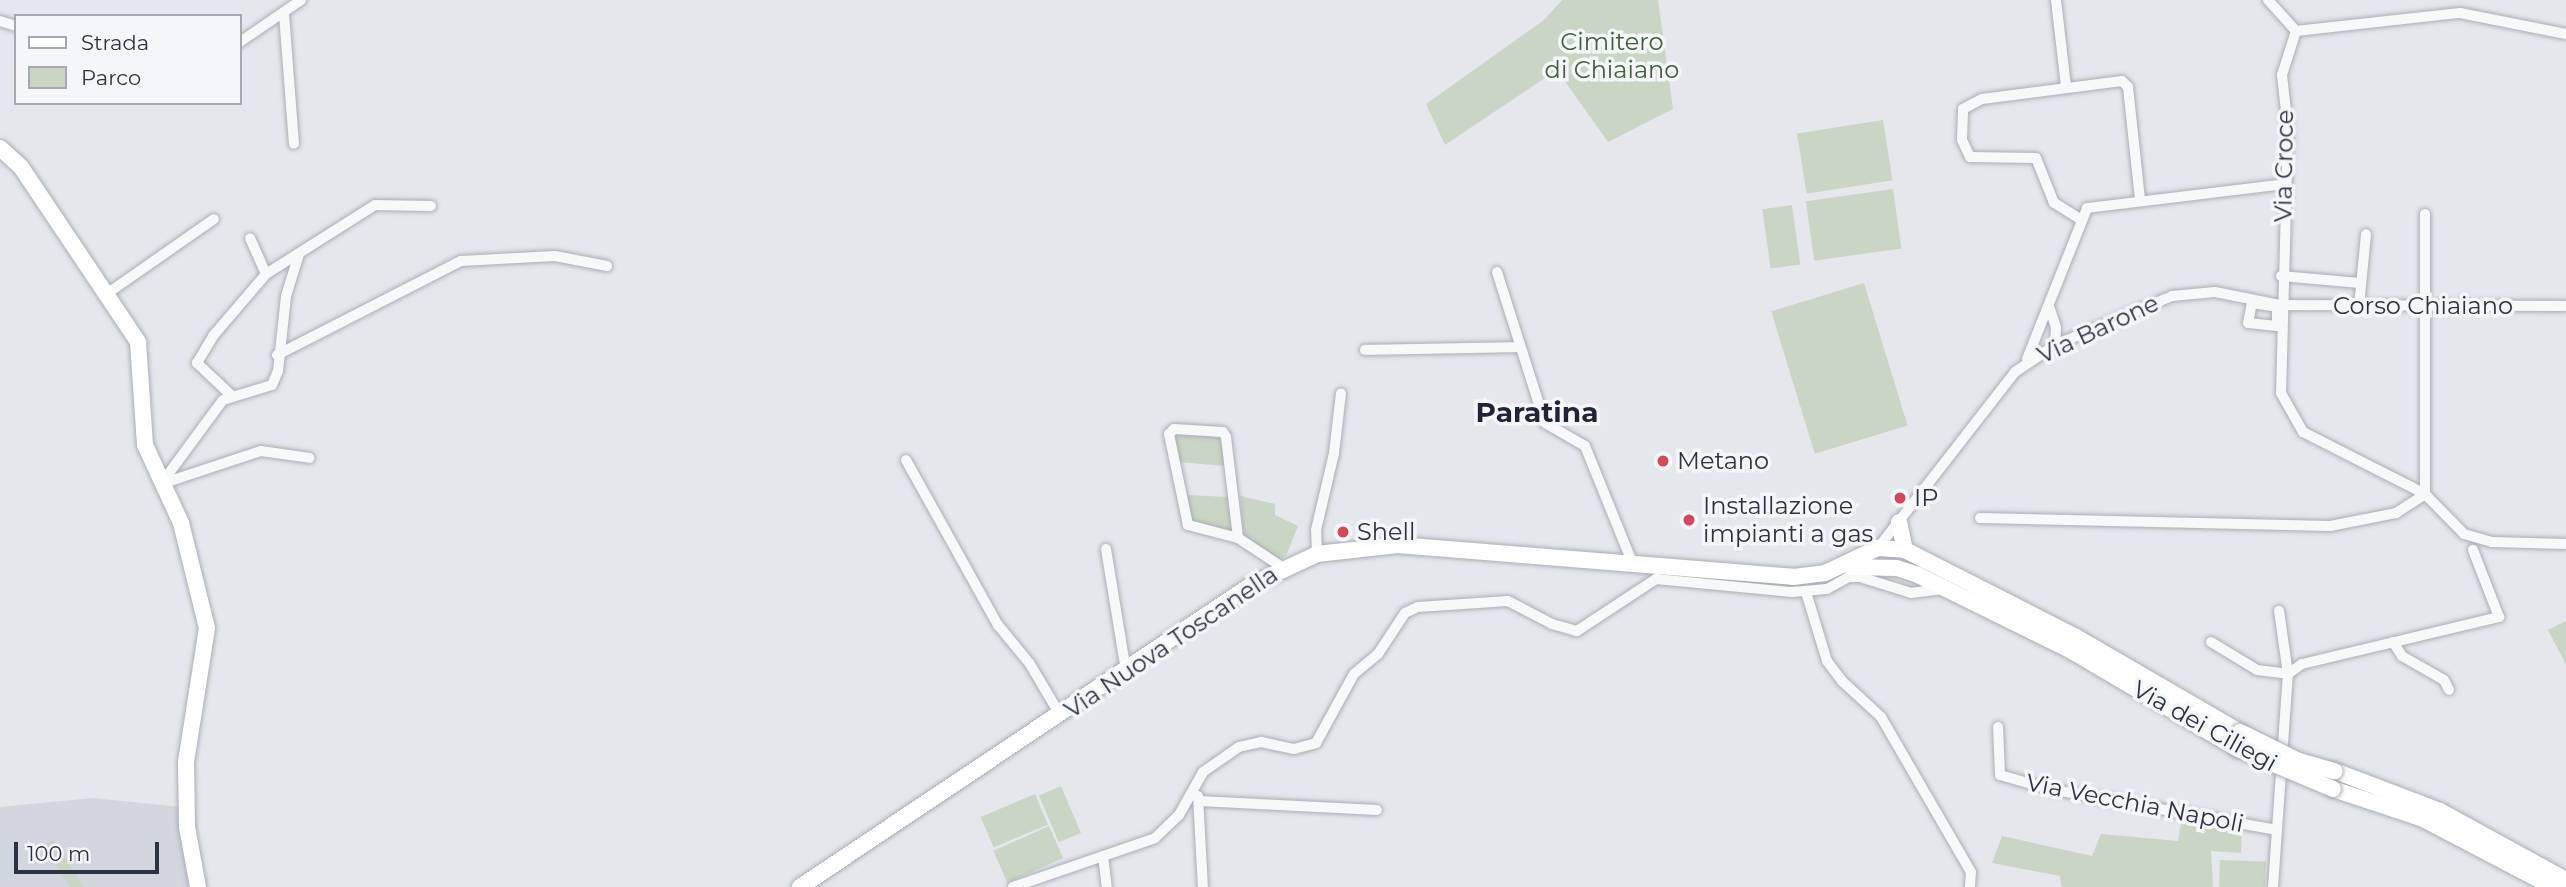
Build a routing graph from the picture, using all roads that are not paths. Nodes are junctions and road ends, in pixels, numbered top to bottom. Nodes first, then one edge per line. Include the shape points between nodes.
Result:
1 (301, 0) edge
2 (2056, 0) edge
3 (2268, 0) edge
4 (284, 14) junction
5 (2296, 31) junction
6 (2566, 33) edge
7 (242, 41) edge
8 (2066, 87) junction
9 (293, 144) dead end
10 (0, 148) edge
11 (2284, 184) junction
12 (2140, 199) junction
13 (431, 206) dead end
14 (2425, 214) dead end
15 (214, 219) dead end
16 (2080, 219) junction
17 (2366, 234) dead end
18 (250, 237) dead end
19 (299, 254) junction
20 (607, 266) dead end
21 (1497, 272) dead end
22 (266, 274) junction
23 (2281, 276) junction
24 (2360, 283) junction
25 (108, 293) junction
26 (2280, 305) junction
27 (2359, 306) junction
28 (2566, 306) edge
29 (2425, 307) junction
30 (2050, 309) junction
31 (2045, 323) junction
32 (2056, 327) junction
33 (2075, 337) junction
34 (2055, 345) junction
35 (1520, 347) junction
36 (1365, 350) dead end
37 (277, 355) junction
38 (2027, 362) junction
39 (1341, 393) dead end
40 (231, 395) junction
41 (310, 458) dead end
42 (906, 460) dead end
43 (162, 484) junction
44 (2425, 494) junction
45 (1980, 518) dead end
46 (1899, 522) junction
47 (1238, 538) junction
48 (2566, 544) edge
49 (1878, 548) junction
50 (1106, 549) dead end
51 (1905, 550) junction
52 (2473, 550) dead end
53 (1317, 554) junction
54 (1633, 564) junction
55 (1858, 566) joint
56 (1282, 567) junction
57 (1839, 569) junction
58 (1903, 569) junction
59 (1899, 589) junction
60 (1945, 589) junction
61 (1806, 592) junction
62 (2279, 611) dead end
63 (2211, 642) dead end
64 (2393, 642) junction
65 (1126, 671) junction
66 (2288, 674) junction
67 (2449, 690) dead end
68 (1060, 715) junction
69 (1998, 727) dead end
70 (1196, 786) junction
71 (1199, 801) junction
72 (1377, 810) dead end
73 (2276, 830) junction
74 (1103, 856) junction
75 (2566, 880) edge
76 (198, 887) edge
77 (800, 887) edge
78 (1013, 887) edge
79 (1107, 887) edge
80 (1203, 887) edge
81 (1970, 887) edge
82 (2273, 887) edge
83 (2553, 887) edge

1 - 4 street
2 - 8 street
3 - 5 street
4 - 7 street
4 - 9 street
5 - 6 street via 2460,13
5 - 11 street, Via Croce via 2282,75 2288,122
8 - 12 street via 2119,81 2127,85
8 - 16 street via 1974,101 1961,112 1961,133 1965,152 1973,159 2036,158 2054,203
10 - 25 main road via 21,167
11 - 12 street
11 - 23 street, Via Croce
12 - 16 street via 2094,205
13 - 19 street via 375,205
14 - 29 street
15 - 25 street
16 - 30 street
17 - 24 street
18 - 22 street
19 - 22 street
19 - 37 street via 286,296
20 - 37 street via 555,256 461,261
21 - 35 street
22 - 40 street via 198,359 198,367
23 - 24 street
23 - 26 street, Via Croce
24 - 27 street
25 - 43 main road via 138,342 143,437
26 - 27 street, Corso Chiaiano
26 - 33 street, Via Barone via 2192,292
26 - 44 street, Via Croce via 2281,393 2303,432
27 - 29 street, Corso Chiaiano
28 - 29 street, Corso Chiaiano
29 - 44 street
30 - 31 street
30 - 32 street
31 - 34 street via 2049,342
31 - 38 street
32 - 33 street
32 - 34 street
33 - 34 street, Via Barone
34 - 38 street, Via Barone
35 - 36 street
35 - 54 street via 1545,423 1585,446
37 - 40 street via 271,385
38 - 46 street, Via Barone
39 - 53 street via 1334,453 1316,530
40 - 43 street
41 - 43 street via 261,451
42 - 68 street via 998,625 1030,664
43 - 76 main road via 181,523 207,628 186,762 187,827
44 - 45 street via 2396,513 2330,526
44 - 48 street, Via Croce via 2464,534 2478,540
46 - 49 street, Via Barone
46 - 51 main road
47 - 47 street via 1188,526 1170,431 1223,432
47 - 56 street
49 - 51 main road, Via dei Ciliegi
49 - 57 main road, Via Nuova Toscanella
49 - 58 main road via 1885,560
50 - 65 street
51 - 75 main road, Via dei Ciliegi, bridge via 2077,637 2240,732 2299,761 2440,811
52 - 64 street via 2499,617
53 - 54 main road, Via Nuova Toscanella via 1398,545
53 - 56 main road, Via Nuova Toscanella
54 - 57 main road, Via Nuova Toscanella via 1793,576
55 - 57 main road, Via Nuova Toscanella
55 - 58 main road, Via dei Ciliegi
56 - 65 main road, Via Nuova Toscanella
58 - 59 street
58 - 60 main road, Via dei Ciliegi
59 - 60 street via 1926,595
59 - 61 street via 1873,578 1849,577 1827,589
60 - 83 main road, Via dei Ciliegi, bridge via 2070,650 2238,750 2423,819
61 - 70 street via 1656,579 1577,631 1552,624 1508,601 1418,607 1405,613 1378,654 1354,674 1316,743 1294,749 1261,742 1239,747 1203,772
61 - 81 street via 1827,661 1881,717 1971,872
62 - 66 street, Via Vecchia Napoli
63 - 66 street via 2256,670
64 - 66 street via 2302,664
64 - 67 street via 2402,656 2444,680
65 - 68 main road, Via Nuova Toscanella
66 - 73 street, Via Vecchia Napoli
68 - 77 main road, Via Nuova Toscanella
69 - 73 street, Via Vecchia Napoli via 2000,775 2049,789
70 - 71 street
70 - 74 street via 1179,815 1155,838
71 - 72 street
71 - 80 street
73 - 82 street, Via Vecchia Napoli
74 - 78 street
74 - 79 street

